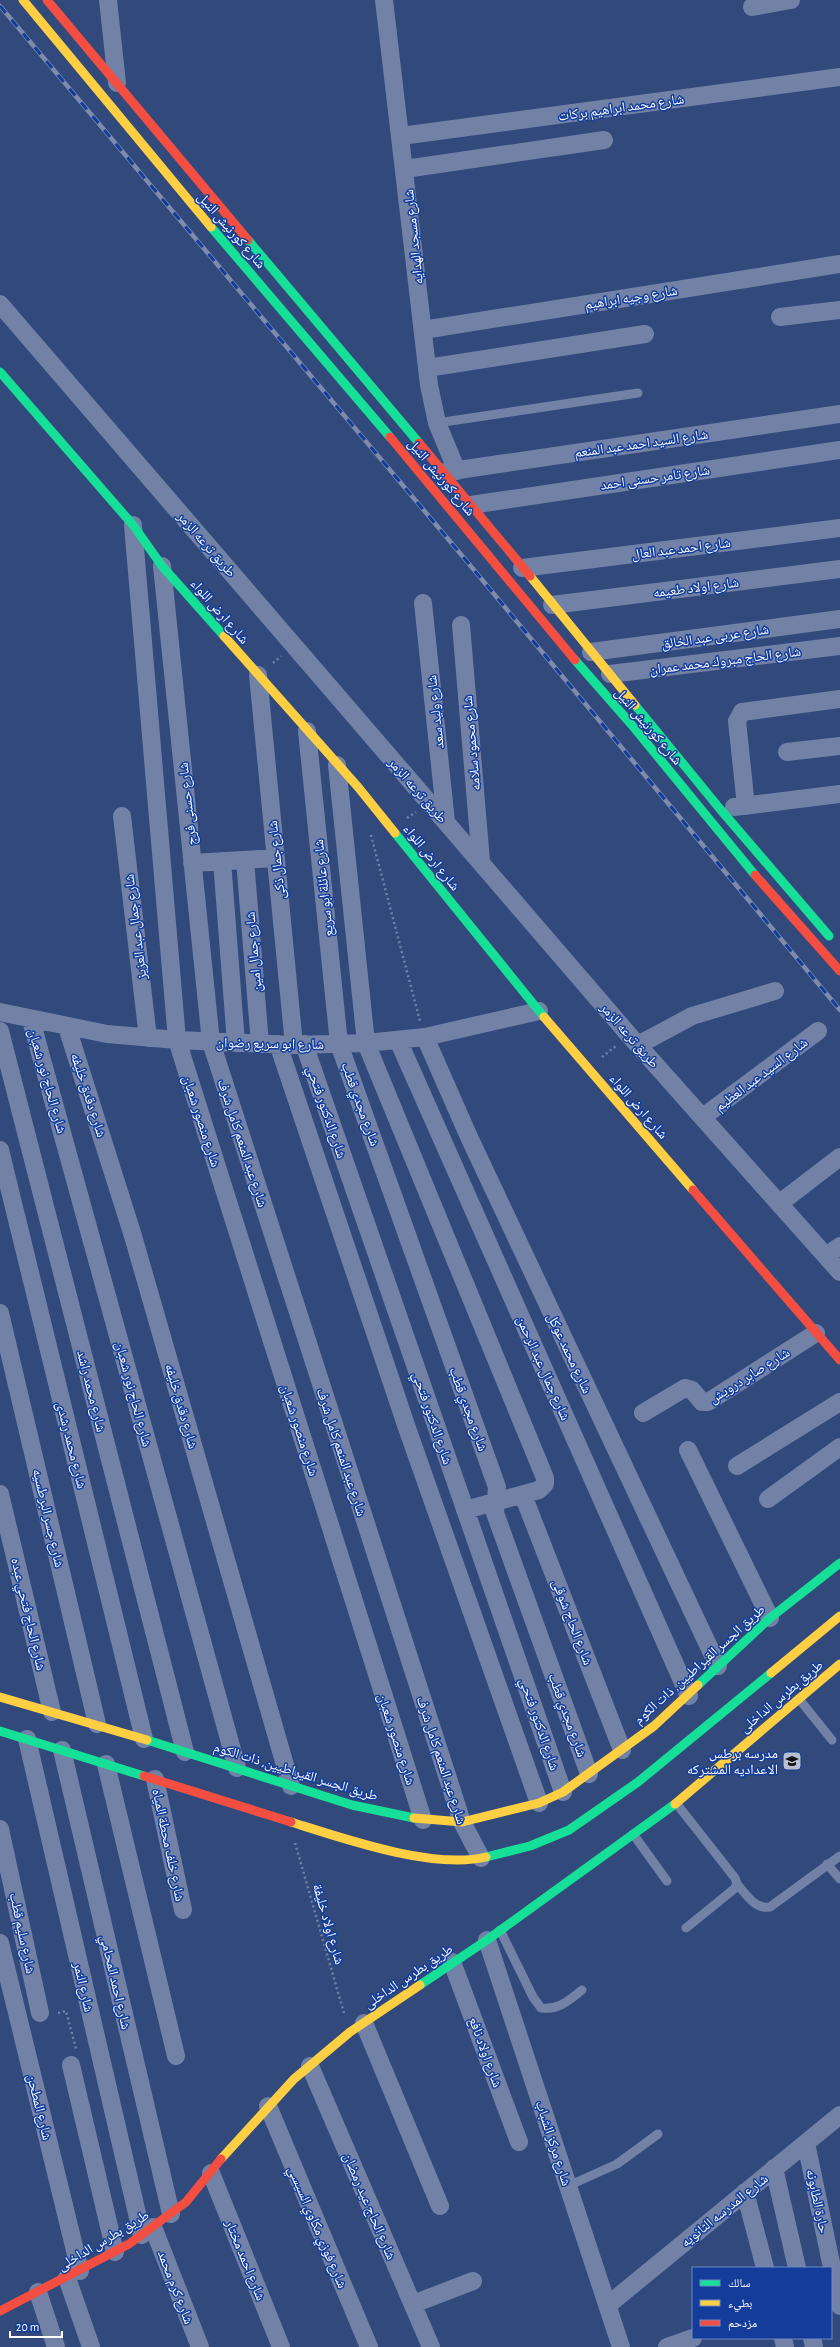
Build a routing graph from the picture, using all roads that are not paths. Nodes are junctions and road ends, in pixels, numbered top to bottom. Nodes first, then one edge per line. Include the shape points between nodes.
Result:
1 (23, 0) edge
2 (47, 0) edge
3 (108, 0) edge
4 (384, 0) edge
5 (791, 0) edge
6 (752, 7) dead end
7 (840, 77) edge
8 (117, 83) junction
9 (401, 136) junction
10 (604, 140) dead end
11 (405, 169) junction
12 (840, 264) edge
13 (0, 304) edge
14 (840, 310) edge
15 (780, 317) dead end
16 (423, 330) junction
17 (645, 334) dead end
18 (427, 368) junction
19 (0, 372) edge
20 (638, 392) dead end
21 (840, 414) edge
22 (438, 423) junction
23 (840, 450) edge
24 (450, 472) junction
25 (470, 505) junction
26 (132, 525) junction
27 (840, 528) edge
28 (162, 566) junction
29 (522, 568) junction
30 (840, 569) edge
31 (423, 603) dead end
32 (552, 605) junction
33 (840, 619) edge
34 (461, 625) dead end
35 (840, 646) edge
36 (591, 652) junction
37 (610, 674) junction
38 (258, 675) junction
39 (840, 699) edge
40 (307, 731) junction
41 (840, 746) edge
42 (787, 752) dead end
43 (337, 765) junction
44 (840, 794) edge
45 (746, 806) junction
46 (720, 809) junction
47 (122, 816) dead end
48 (446, 822) junction
49 (276, 858) junction
50 (245, 860) junction
51 (222, 861) junction
52 (481, 862) junction
53 (192, 863) junction
54 (835, 943) dead end
55 (840, 971) edge
56 (775, 991) dead end
57 (539, 1011) junction
58 (0, 1012) edge
59 (31, 1020) junction
60 (68, 1027) junction
61 (0, 1031) edge
62 (818, 1031) dead end
63 (425, 1037) junction
64 (148, 1038) junction
65 (177, 1040) junction
66 (398, 1040) junction
67 (634, 1040) junction
68 (211, 1042) junction
69 (236, 1043) junction
70 (366, 1043) junction
71 (260, 1044) junction
72 (292, 1044) junction
73 (339, 1044) junction
74 (703, 1117) junction
75 (0, 1150) edge
76 (840, 1157) edge
77 (780, 1203) junction
78 (833, 1251) edge
79 (840, 1272) edge
80 (0, 1313) edge
81 (816, 1333) junction
82 (839, 1356) edge
83 (840, 1402) edge
84 (643, 1413) dead end
85 (840, 1447) edge
86 (688, 1450) dead end
87 (737, 1466) dead end
88 (0, 1494) edge
89 (523, 1495) junction
90 (768, 1499) dead end
91 (497, 1500) junction
92 (465, 1510) junction
93 (840, 1563) edge
94 (840, 1616) edge
95 (770, 1618) junction
96 (840, 1664) edge
97 (718, 1666) junction
98 (689, 1696) junction
99 (0, 1697) edge
100 (799, 1698) junction
101 (52, 1712) junction
102 (97, 1724) junction
103 (0, 1731) edge
104 (27, 1739) junction
105 (144, 1739) junction
106 (832, 1740) dead end
107 (62, 1750) junction
108 (622, 1750) junction
109 (185, 1752) junction
110 (106, 1764) junction
111 (237, 1768) junction
112 (590, 1774) junction
113 (155, 1779) junction
114 (291, 1786) junction
115 (563, 1792) junction
116 (539, 1803) junction
117 (676, 1803) junction
118 (423, 1820) junction
119 (462, 1822) junction
120 (0, 1829) edge
121 (633, 1834) junction
122 (840, 1856) edge
123 (481, 1858) junction
124 (827, 1864) junction
125 (840, 1879) edge
126 (667, 1881) dead end
127 (737, 1884) junction
128 (183, 1910) dead end
129 (686, 1928) dead end
130 (493, 1935) junction
131 (0, 1943) edge
132 (452, 1962) junction
133 (582, 1990) dead end
134 (40, 2014) road end
135 (357, 2028) junction
136 (176, 2056) dead end
137 (71, 2065) road end
138 (310, 2066) junction
139 (268, 2106) junction
140 (840, 2115) edge
141 (658, 2134) dead end
142 (519, 2142) dead end
143 (806, 2142) junction
144 (774, 2168) junction
145 (211, 2173) junction
146 (568, 2186) junction
147 (746, 2192) junction
148 (440, 2206) dead end
149 (171, 2214) junction
150 (147, 2231) junction
151 (115, 2252) junction
152 (765, 2267) edge
153 (796, 2267) edge
154 (832, 2267) edge
155 (832, 2267) edge
156 (73, 2275) junction
157 (472, 2281) dead end
158 (38, 2292) junction
159 (412, 2304) junction
160 (608, 2305) junction
161 (840, 2306) edge
162 (0, 2311) edge
163 (692, 2338) edge
164 (56, 2347) edge
165 (91, 2347) edge
166 (200, 2347) edge
167 (281, 2347) edge
168 (368, 2347) edge
169 (431, 2347) edge
170 (621, 2347) edge
171 (667, 2347) edge

1 - 55 street, شارع كورنيش النيل via 188,200 631,724 744,863
2 - 8 street, شارع كورنيش النيل
3 - 8 street
4 - 9 street, شارع مسجد الهدايه
5 - 6 street
7 - 9 street, شارع محمد ابراهيم بركات
8 - 24 street, شارع كورنيش النيل
9 - 11 street, شارع مسجد الهدايه
10 - 11 street
11 - 16 street, شارع مسجد الهدايه
12 - 16 street, شارع وجيه ابراهيم
13 - 48 street, طريق ترعه الزمر
14 - 15 street
16 - 18 street, شارع مسجد الهدايه
17 - 18 street
18 - 22 street, شارع مسجد الهدايه
19 - 26 street, شارع ارض اللواء
20 - 22 lane
21 - 24 street, شارع السيد احمد عبد المنعم
22 - 24 street, شارع مسجد الهدايه
23 - 25 street, شارع تامر حسنى احمد
24 - 25 street, شارع كورنيش النيل
25 - 29 street, شارع كورنيش النيل
26 - 28 street, شارع ارض اللواء
26 - 65 street, شارع منصور شعبان
27 - 29 street, شارع احمد عبد العال
28 - 38 street, شارع ارض اللواء
28 - 53 street, شارع حسنى فرج
29 - 32 street, شارع كورنيش النيل
30 - 32 street, شارع اولاد طعيمه
31 - 48 street, شارع وليد سعد
32 - 36 street, شارع كورنيش النيل
33 - 36 street, شارع عربى عبد الخالق
34 - 52 street, شارع محمود سلامه
35 - 37 street, شارع الحاج مبروك محمد عمران
36 - 37 street, شارع كورنيش النيل
37 - 46 street, شارع كورنيش النيل
38 - 40 street, شارع ارض اللواء
38 - 49 street, شارع جمال ذكى
39 - 45 street via 742,712 737,721
40 - 43 street, شارع ارض اللواء
40 - 73 street, شارع عائلة ابو سريع
41 - 42 street
43 - 57 street, شارع ارض اللواء
43 - 70 street
44 - 45 street
45 - 46 street
46 - 54 street, شارع كورنيش النيل
47 - 64 street, شارع جمال عبد العزيز
48 - 52 street, طريق ترعه الزمر
49 - 50 street
49 - 72 street, شارع جمال ذكى
50 - 51 street
50 - 71 street, شارع جمال امين
51 - 53 street
51 - 69 street
52 - 67 street, طريق ترعه الزمر
53 - 68 street, شارع حسنى فرج
56 - 67 street via 692,1016
57 - 63 street, شارع ابو سريع رضوان
57 - 81 street, شارع ارض اللواء
58 - 59 street, شارع ابو سريع رضوان
59 - 60 street, شارع ابو سريع رضوان
59 - 111 street, شارع الحاج نور شعبان
60 - 64 street, شارع ابو سريع رضوان
60 - 114 street, شارع دقدق خليفه via 133,1236
61 - 109 street, شارع محمد راشد
62 - 74 street, شارع السيد عبد العظيم
63 - 66 street, شارع ابو سريع رضوان
63 - 97 street, شارع محمد عوكل via 476,1152
64 - 65 street, شارع ابو سريع رضوان
65 - 68 street, شارع ابو سريع رضوان
65 - 118 street, شارع منصور شعبان
66 - 70 street, شارع ابو سريع رضوان
66 - 98 street, شارع جمال عبد الرحمن
67 - 74 street, طريق ترعه الزمر
68 - 69 street, شارع ابو سريع رضوان
68 - 119 street, شارع عبد المنعم كامل شرف
69 - 71 street, شارع ابو سريع رضوان
70 - 73 street, شارع ابو سريع رضوان
70 - 89 street via 545,1478 543,1488
71 - 72 street, شارع ابو سريع رضوان
72 - 73 street, شارع ابو سريع رضوان
72 - 92 street, شارع الدكتور فتحي
72 - 116 street via 407,1428
73 - 91 street, شارع مجدي قطب via 497,1487
74 - 77 street, طريق ترعه الزمر
75 - 105 street, شارع محمد رشدى
76 - 77 street
77 - 78 street, طريق ترعه الزمر
78 - 79 street, طريق ترعه الزمر
80 - 102 street, شارع جسر البرطسيه
81 - 82 street, شارع ارض اللواء
81 - 84 street, شارع صابر درويش via 708,1402 685,1388
83 - 87 street
85 - 90 street
86 - 95 street
88 - 101 street, شارع الحاج فتحي عبده
89 - 91 street
89 - 108 street, شارع الحاج شوقى
91 - 92 street
91 - 112 street, شارع مجدي قطب via 495,1513
92 - 115 street, شارع الدكتور فتحي
93 - 95 street, طريق الجسر القيراطيين, ذات الكوم
94 - 123 street via 638,1782 569,1830 530,1846
95 - 97 street, طريق الجسر القيراطيين, ذات الكوم
96 - 100 street, طريق بطرس الداخلى
97 - 98 street, طريق الجسر القيراطيين, ذات الكوم
98 - 108 street, طريق الجسر القيراطيين, ذات الكوم
99 - 101 street, طريق الجسر القيراطيين, ذات الكوم
100 - 106 lane
100 - 117 street, طريق بطرس الداخلى
101 - 102 street, طريق الجسر القيراطيين, ذات الكوم
102 - 105 street, طريق الجسر القيراطيين, ذات الكوم
103 - 104 street
104 - 107 street
104 - 150 street, شارع النمر
105 - 109 street, طريق الجسر القيراطيين, ذات الكوم
107 - 110 street
107 - 149 street, شارع احمد المحامي
108 - 112 street, طريق الجسر القيراطيين, ذات الكوم
109 - 111 street, طريق الجسر القيراطيين, ذات الكوم
110 - 113 street
110 - 136 street
111 - 114 street, طريق الجسر القيراطيين, ذات الكوم
112 - 115 street, طريق الجسر القيراطيين, ذات الكوم
113 - 123 street via 288,1821 412,1854 450,1859
113 - 128 street, شارع خلف محطة المياه
114 - 118 street, طريق الجسر القيراطيين, ذات الكوم via 352,1809
115 - 116 street, طريق الجسر القيراطيين, ذات الكوم
116 - 119 street, طريق الجسر القيراطيين, ذات الكوم
117 - 121 street, طريق بطرس الداخلى
117 - 127 lane via 735,1878
118 - 119 street, طريق الجسر القيراطيين, ذات الكوم
119 - 123 street, شارع عبد المنعم كامل شرف
120 - 134 street, شارع سليم قطب
121 - 126 lane
121 - 130 street, طريق بطرس الداخلى
122 - 124 lane
124 - 125 lane
124 - 127 lane via 770,1907 757,1905
127 - 129 lane
130 - 132 street, طريق بطرس الداخلى
130 - 133 lane via 541,2008 562,2006
130 - 146 street, شارع مركز الشباب
131 - 156 street, شارع المطحن
132 - 135 street, طريق بطرس الداخلى
132 - 142 street, شارع اولاد نافع
135 - 138 street, طريق بطرس الداخلى
135 - 148 street
137 - 151 street
138 - 139 street, طريق بطرس الداخلى
138 - 159 street, شارع الحاج عيد رمضان
139 - 145 street, طريق بطرس الداخلى
139 - 168 street, شارع فوزي مكاوي السيسي
140 - 143 street, شارع المدرسه الثانويه
141 - 146 lane via 618,2164
143 - 144 street, شارع المدرسه الثانويه
143 - 155 street, حارة الطابونه
144 - 147 street, شارع المدرسه الثانويه
144 - 153 street
145 - 149 street, طريق بطرس الداخلى via 186,2202
145 - 167 street, شارع احمد مختار
146 - 160 street, شارع مركز الشباب
147 - 152 street
147 - 160 street, شارع المدرسه الثانويه
149 - 150 street, طريق بطرس الداخلى
150 - 151 street, طريق بطرس الداخلى
150 - 166 street, شارع كرم محمد
151 - 156 street, طريق بطرس الداخلى
154 - 161 street, حارة الطابونه
156 - 158 street, طريق بطرس الداخلى
156 - 165 street, شارع المطحن
157 - 159 street
158 - 162 street, طريق بطرس الداخلى
158 - 164 street
159 - 169 street, شارع الحاج عيد رمضان
160 - 170 street, شارع مركز الشباب
163 - 171 street

